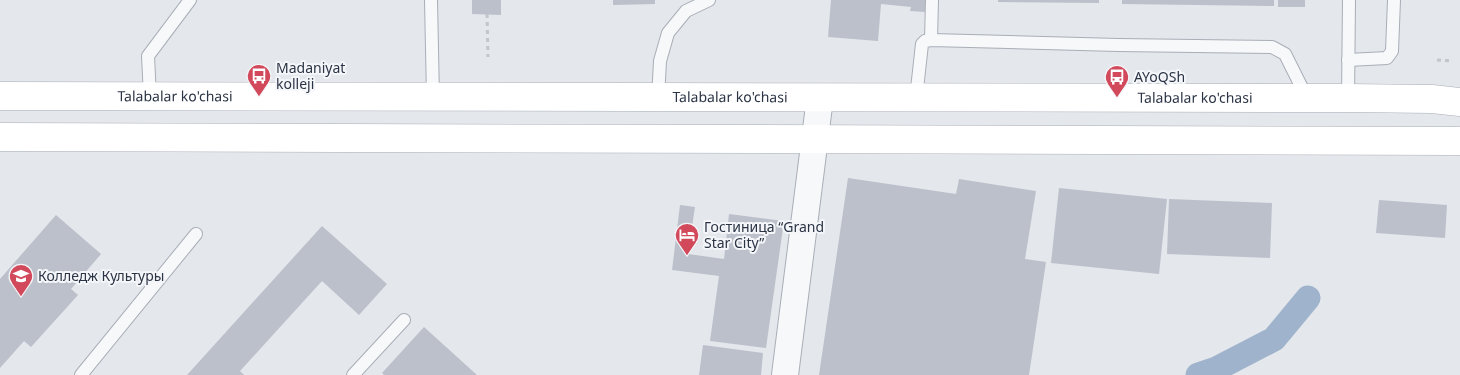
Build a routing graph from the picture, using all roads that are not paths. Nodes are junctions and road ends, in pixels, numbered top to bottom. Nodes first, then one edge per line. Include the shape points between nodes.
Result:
1 (190, 0) edge
2 (430, 0) edge
3 (709, 0) edge
4 (932, 0) edge
5 (1349, 0) edge
6 (1394, 0) edge
7 (931, 40) junction
8 (1348, 60) junction
9 (0, 96) edge
10 (150, 97) junction
11 (433, 97) junction
12 (658, 98) junction
13 (820, 98) junction
14 (916, 98) junction
15 (1307, 98) junction
16 (1348, 98) junction
17 (1460, 102) edge
18 (0, 137) edge
19 (814, 140) junction
20 (1460, 142) edge
21 (196, 234) dead end
22 (404, 320) dead end
23 (81, 375) edge
24 (353, 375) edge
25 (785, 375) edge

1 - 10 lane via 148,56
2 - 11 lane
3 - 12 lane via 686,11 668,32 660,61
4 - 7 lane
5 - 8 lane
6 - 8 lane via 1390,57
7 - 14 lane via 922,44
7 - 15 lane via 1272,47 1285,54
8 - 16 lane
9 - 10 main road, Talabalar ko'chasi
10 - 11 main road, Talabalar ko'chasi
11 - 12 main road, Talabalar ko'chasi
12 - 13 main road, Talabalar ko'chasi
13 - 14 main road, Talabalar ko'chasi
13 - 19 street
14 - 15 main road, Talabalar ko'chasi
15 - 16 main road, Talabalar ko'chasi
16 - 17 main road, Talabalar ko'chasi
18 - 19 main road
19 - 20 main road
19 - 25 street
21 - 23 lane
22 - 24 lane

